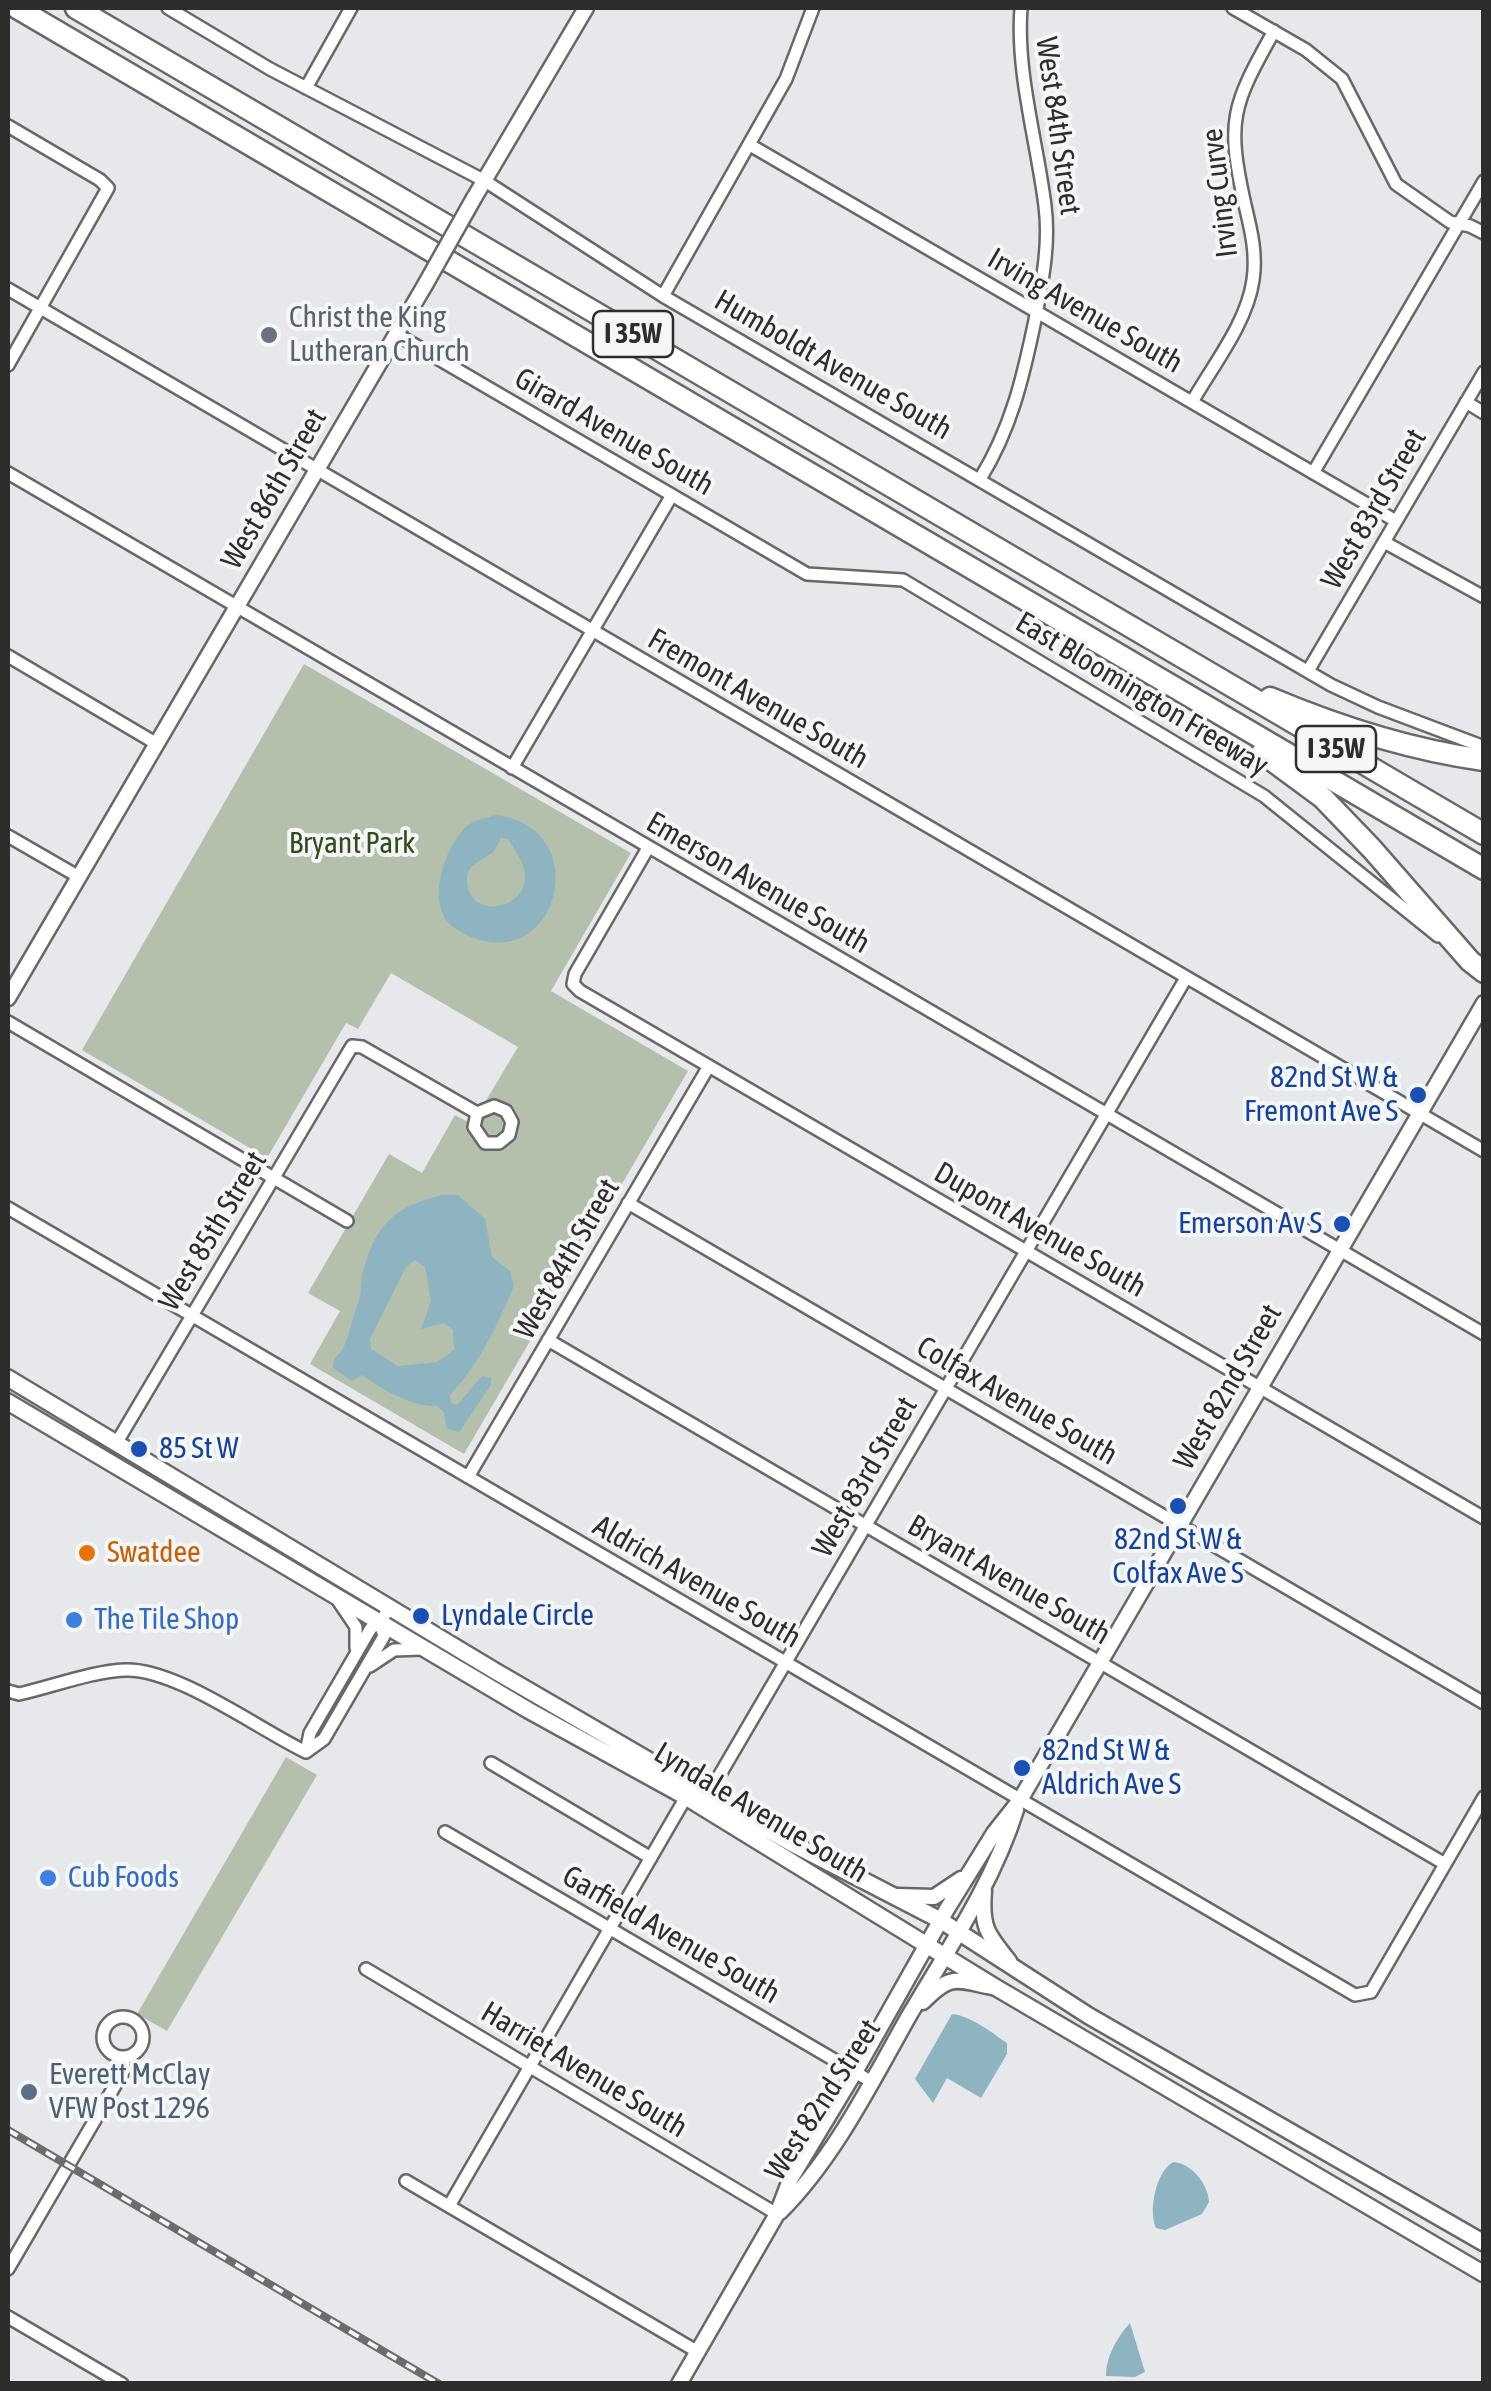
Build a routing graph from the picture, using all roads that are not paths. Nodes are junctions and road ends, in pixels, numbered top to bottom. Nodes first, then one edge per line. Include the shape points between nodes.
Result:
1 (17, 8) edge
2 (76, 8) edge
3 (168, 8) edge
4 (352, 8) edge
5 (586, 8) edge
6 (813, 8) edge
7 (1021, 8) edge
8 (1233, 8) edge
9 (1274, 31) junction
10 (306, 88) junction
11 (8, 126) edge
12 (750, 145) junction
13 (485, 181) junction
14 (1484, 181) edge
15 (1459, 223) junction
16 (1484, 233) edge
17 (8, 289) edge
18 (664, 296) junction
19 (40, 308) junction
20 (1036, 312) junction
21 (396, 334) junction
22 (8, 364) edge
23 (1484, 372) edge
24 (1192, 402) junction
25 (1466, 402) junction
26 (1484, 413) edge
27 (316, 470) junction
28 (1314, 472) junction
29 (8, 474) edge
30 (980, 480) junction
31 (672, 495) junction
32 (1396, 521) junction
33 (1384, 542) junction
34 (807, 574) joint
35 (1484, 598) edge
36 (236, 607) junction
37 (592, 632) junction
38 (8, 656) edge
39 (1190, 663) junction
40 (1308, 672) junction
41 (1220, 716) junction
42 (157, 744) junction
43 (1484, 747) edge
44 (1484, 760) edge
45 (512, 768) junction
46 (1484, 834) edge
47 (8, 836) edge
48 (648, 848) junction
49 (1484, 869) edge
50 (79, 877) junction
51 (1476, 966) edge
52 (1186, 978) junction
53 (8, 998) edge
54 (1484, 1003) edge
55 (8, 1022) edge
56 (709, 1066) junction
57 (477, 1113) dead end
58 (1420, 1113) junction
59 (1107, 1114) junction
60 (1484, 1150) edge
61 (274, 1179) junction
62 (628, 1203) junction
63 (8, 1208) edge
64 (347, 1221) dead end
65 (1339, 1250) junction
66 (1026, 1251) junction
67 (192, 1316) junction
68 (1484, 1334) edge
69 (548, 1340) junction
70 (8, 1378) edge
71 (946, 1388) junction
72 (1259, 1388) junction
73 (8, 1402) edge
74 (117, 1442) junction
75 (468, 1477) junction
76 (1484, 1518) edge
77 (866, 1525) junction
78 (1179, 1525) junction
79 (333, 1595) junction
80 (389, 1608) junction
81 (380, 1623) junction
82 (425, 1650) junction
83 (355, 1657) junction
84 (1099, 1662) junction
85 (786, 1663) junction
86 (363, 1672) junction
87 (8, 1691) edge
88 (1484, 1704) edge
89 (306, 1752) junction
90 (491, 1764) dead end
91 (708, 1795) junction
92 (686, 1797) junction
93 (1484, 1797) edge
94 (1020, 1800) junction
95 (445, 1832) dead end
96 (651, 1858) junction
97 (1444, 1864) junction
98 (969, 1872) junction
99 (984, 1886) junction
100 (897, 1896) junction
101 (940, 1920) junction
102 (610, 1929) junction
103 (958, 1931) junction
104 (926, 1944) junction
105 (945, 1955) junction
106 (1010, 1962) junction
107 (366, 1969) dead end
108 (995, 1987) junction
109 (909, 2017) junction
110 (124, 2057) dead end
111 (530, 2066) junction
112 (855, 2072) junction
113 (872, 2082) junction
114 (406, 2181) dead end
115 (449, 2206) junction
116 (777, 2214) junction
117 (1484, 2244) edge
118 (8, 2270) edge
119 (1484, 2274) edge
120 (8, 2317) edge
121 (698, 2352) junction
122 (122, 2384) edge
123 (679, 2384) edge

1 - 41 highway, I 35W
2 - 39 highway, I 35W
3 - 10 street, Humboldt Avenue South
4 - 10 street
5 - 13 street, West 86th Street
6 - 12 street via 786,79
7 - 20 street, West 84th Street via 1021,51 1048,228
8 - 9 street
9 - 15 street via 1342,80 1396,184
9 - 24 street, Irving Curve via 1241,93 1232,139 1255,258 1248,304
10 - 13 street, Humboldt Avenue South
11 - 19 street via 108,188
12 - 18 street
12 - 20 street, Irving Avenue South
13 - 18 street, Humboldt Avenue South
13 - 21 street, West 86th Street, bridge
14 - 15 street
15 - 16 street
15 - 28 street
17 - 19 street, Fremont Avenue South
18 - 30 street, Humboldt Avenue South
19 - 22 street
19 - 27 street, Fremont Avenue South
20 - 24 street, Irving Avenue South
20 - 30 street, West 84th Street via 1016,406
21 - 27 street, West 86th Street
21 - 31 street, Girard Avenue South
23 - 25 street, West 83rd Street
24 - 28 street, Irving Avenue South
25 - 26 street
25 - 32 street, West 83rd Street
27 - 36 street, West 86th Street
27 - 37 street, Fremont Avenue South
28 - 32 street, Irving Avenue South
29 - 36 street, Emerson Avenue South
30 - 40 street, Humboldt Avenue South
31 - 34 street, Girard Avenue South
31 - 37 street
32 - 33 street, West 83rd Street
33 - 35 street
33 - 40 street, West 83rd Street
34 - 51 street, East Bloomington Freeway via 903,580 1264,796
36 - 42 street, West 86th Street
36 - 45 street, Emerson Avenue South
37 - 45 street
37 - 52 street, Fremont Avenue South
38 - 42 street
39 - 44 highway via 1334,724
39 - 46 highway, I 35W
40 - 43 street, Humboldt Avenue South
41 - 49 highway, I 35W
41 - 51 highway via 1323,798
42 - 50 street, West 86th Street
45 - 48 street, Emerson Avenue South
47 - 50 street
48 - 56 street, Dupont Avenue South via 573,984
48 - 59 street, Emerson Avenue South
50 - 53 street, West 86th Street
52 - 58 street, Fremont Avenue South
52 - 59 street, West 83rd Street
54 - 58 street, West 82nd Street
55 - 61 street
56 - 62 street, West 84th Street
56 - 66 street, Dupont Avenue South
57 - 61 street, West 85th Street via 352,1046
58 - 60 street, Fremont Avenue South
58 - 65 street, West 82nd Street
59 - 65 street, Emerson Avenue South
59 - 66 street, West 83rd Street
61 - 64 street
61 - 67 street, West 85th Street
62 - 69 street, West 84th Street
62 - 71 street, Colfax Avenue South
63 - 67 street, Aldrich Avenue South
65 - 68 street, Emerson Avenue South
65 - 72 street, West 82nd Street
66 - 71 street, West 83rd Street
66 - 72 street, Dupont Avenue South
67 - 74 street, West 85th Street
67 - 75 street, Aldrich Avenue South
69 - 75 street, West 84th Street
69 - 77 street, Bryant Avenue South
70 - 74 main road, Lyndale Avenue South
71 - 77 street, West 83rd Street
71 - 78 street, Colfax Avenue South
72 - 76 street, Dupont Avenue South
72 - 78 street, West 82nd Street
73 - 79 main road, Lyndale Avenue South
74 - 80 main road, Lyndale Avenue South
75 - 85 street, Aldrich Avenue South
77 - 84 street, Bryant Avenue South
77 - 85 street, West 83rd Street
78 - 84 street, West 82nd Street
78 - 88 street, Colfax Avenue South
79 - 81 main road, Lyndale Avenue South
79 - 83 street via 356,1626
80 - 81 street
80 - 91 main road, Lyndale Avenue South
81 - 82 main road, Lyndale Avenue South
81 - 83 street
81 - 86 street via 384,1636
82 - 86 street via 394,1650
82 - 92 main road, Lyndale Avenue South
83 - 89 street via 310,1733
84 - 94 street, West 82nd Street
84 - 97 street, Bryant Avenue South
85 - 91 street, West 83rd Street
85 - 94 street, Aldrich Avenue South
86 - 89 street via 324,1739
87 - 89 street via 149,1671
90 - 96 street
91 - 100 main road, Lyndale Avenue South
92 - 96 street
92 - 104 main road, Lyndale Avenue South
93 - 97 street
94 - 97 street, Aldrich Avenue South via 1355,1995 1371,1992
94 - 98 street, West 82nd Street
94 - 99 street, West 82nd Street
95 - 102 street, Garfield Avenue South
96 - 102 street
98 - 100 street via 934,1896
98 - 101 street, West 82nd Street
99 - 103 street, West 82nd Street
99 - 106 street via 986,1933
100 - 101 main road, Lyndale Avenue South
101 - 103 main road, Lyndale Avenue South
101 - 104 street, West 82nd Street
102 - 111 street
102 - 112 street, Garfield Avenue South
103 - 105 street, West 82nd Street
103 - 106 main road, Lyndale Avenue South
104 - 105 main road, Lyndale Avenue South
104 - 112 street, West 82nd Street
105 - 108 main road, Lyndale Avenue South
105 - 109 street, West 82nd Street
106 - 117 main road, Lyndale Avenue South via 1090,2016
107 - 111 street, Harriet Avenue South
108 - 109 street via 961,1978 945,1982
108 - 119 main road, Lyndale Avenue South
109 - 113 street, West 82nd Street
110 - 118 street via 124,2070
111 - 115 street
111 - 116 street, Harriet Avenue South
112 - 113 street, Garfield Avenue South
112 - 116 street, West 82nd Street
113 - 116 street, West 82nd Street via 804,2187
114 - 115 street
115 - 121 street
116 - 121 street, West 82nd Street
120 - 122 street
121 - 123 street, West 82nd Street

